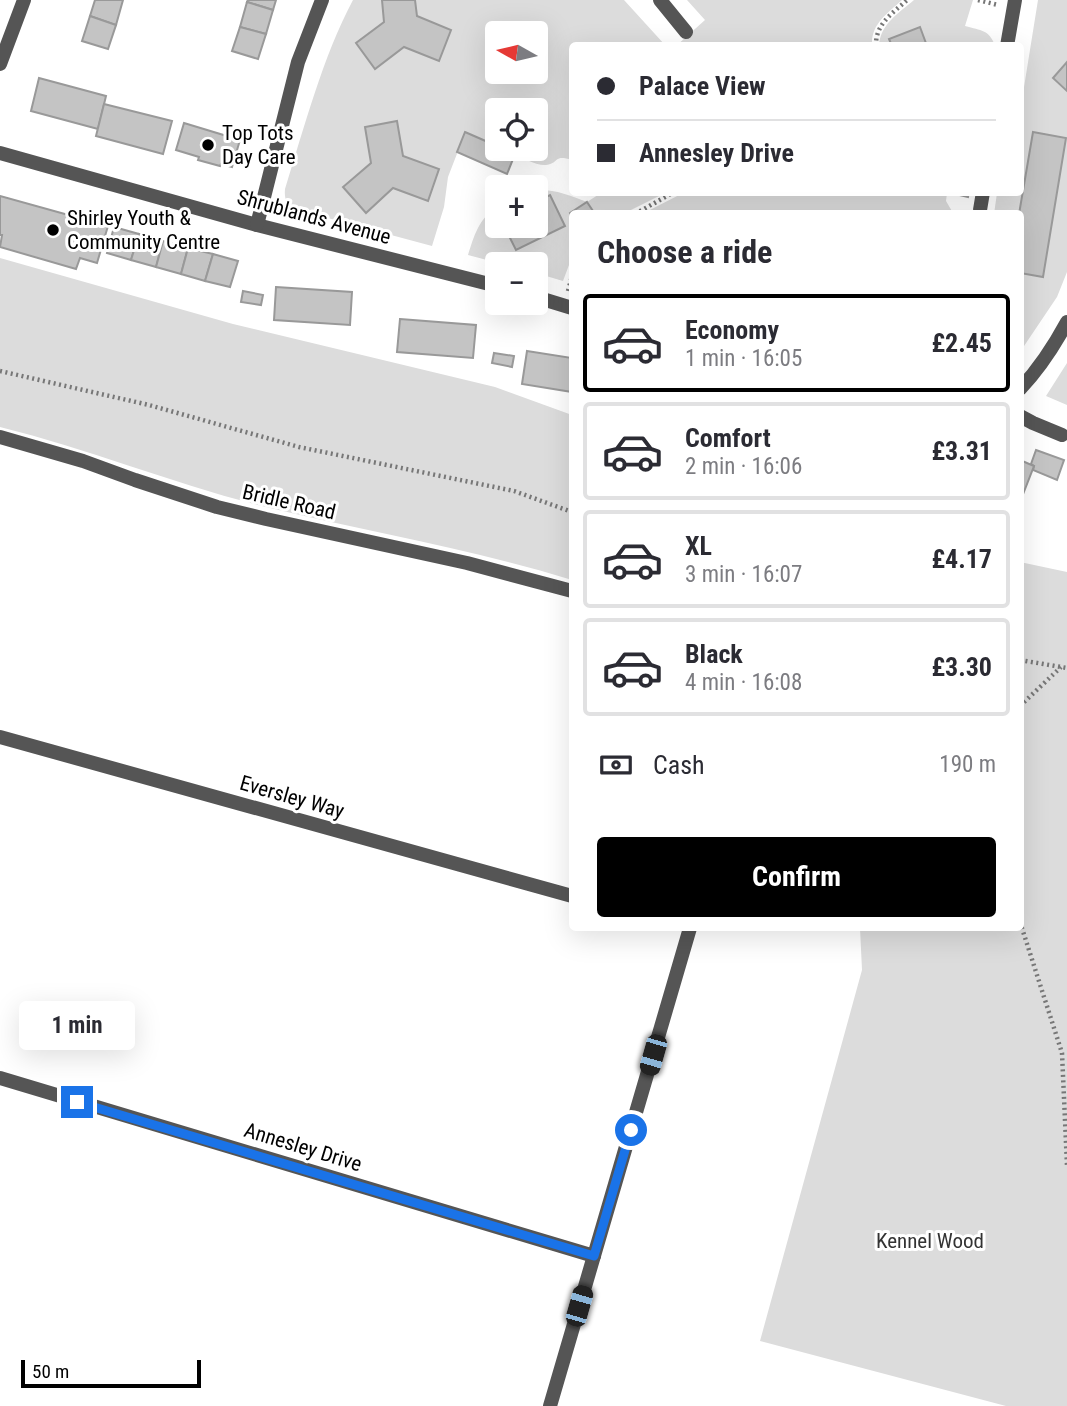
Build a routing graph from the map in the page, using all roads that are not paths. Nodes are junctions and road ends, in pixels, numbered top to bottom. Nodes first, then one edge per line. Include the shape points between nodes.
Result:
1 (24, 0) edge
2 (322, 0) edge
3 (660, 0) edge
4 (1015, 0) edge
5 (687, 32) dead end
6 (1008, 42) edge
7 (0, 64) edge
8 (0, 153) edge
9 (982, 196) edge
10 (980, 210) dead end
11 (257, 225) junction
12 (485, 283) edge
13 (548, 301) edge
14 (569, 307) edge
15 (1067, 322) edge
16 (1024, 385) edge
17 (1024, 418) edge
18 (1062, 435) dead end
19 (0, 437) edge
20 (569, 590) edge
21 (0, 737) edge
22 (569, 895) edge
23 (687, 931) edge
24 (0, 1078) edge
25 (594, 1256) junction
26 (550, 1406) edge

1 - 7 street
2 - 11 street via 298,62
3 - 5 street
4 - 6 street
8 - 11 street, Shrublands Avenue
9 - 10 street
11 - 12 street, Shrublands Avenue
13 - 14 street
15 - 16 street
17 - 18 street
19 - 20 street, Bridle Road via 217,507
21 - 22 street, Eversley Way
23 - 25 street
24 - 25 street, Annesley Drive
25 - 26 street

